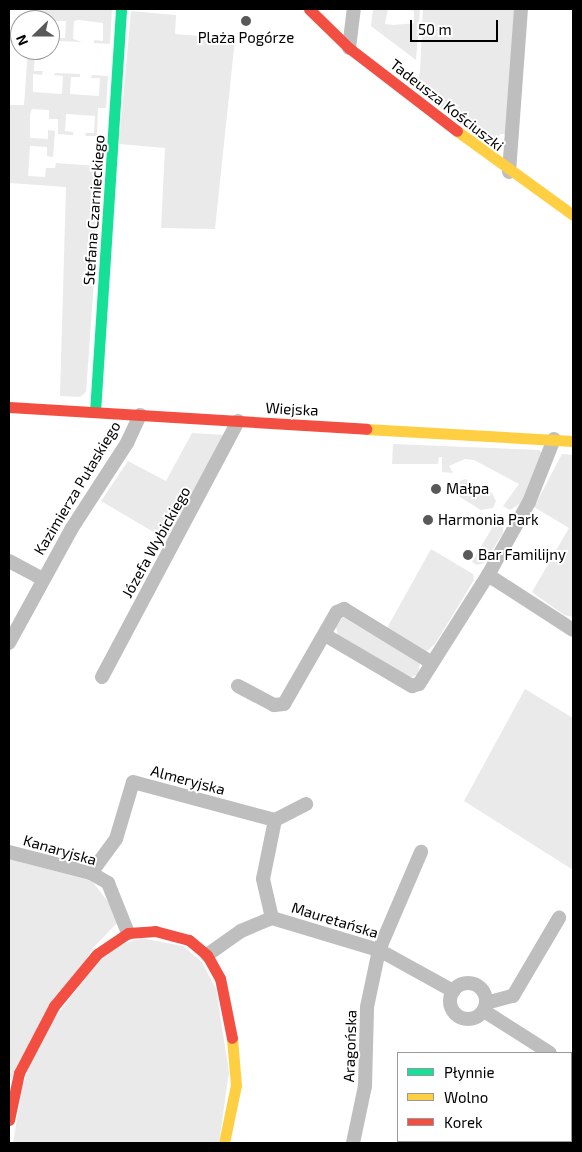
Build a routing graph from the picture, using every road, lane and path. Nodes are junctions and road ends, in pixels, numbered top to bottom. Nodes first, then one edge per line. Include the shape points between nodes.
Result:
1 (121, 9) edge
2 (309, 9) edge
3 (354, 9) edge
4 (521, 9) edge
5 (349, 48) junction
6 (509, 172) junction
7 (573, 215) edge
8 (9, 407) edge
9 (9, 412) edge
10 (94, 412) junction
11 (140, 415) junction
12 (238, 421) junction
13 (554, 440) junction
14 (573, 441) edge
15 (9, 561) edge
16 (488, 575) junction
17 (43, 579) junction
18 (573, 630) edge
19 (325, 635) junction
20 (9, 643) edge
21 (432, 663) junction
22 (102, 677) dead end
23 (238, 686) dead end
24 (306, 804) dead end
25 (275, 820) junction
26 (9, 852) edge
27 (421, 852) dead end
28 (90, 873) junction
29 (272, 918) junction
30 (559, 918) dead end
31 (128, 933) junction
32 (379, 950) junction
33 (207, 955) junction
34 (453, 991) junction
35 (485, 1007) junction
36 (549, 1052) edge
37 (9, 1120) edge
38 (224, 1143) edge
39 (353, 1143) edge

1 - 10 street, Stefana Czarnieckiego
2 - 5 street, Tadeusza Kościuszki
3 - 5 street
4 - 6 street
5 - 6 street, Tadeusza Kościuszki
6 - 7 street, Tadeusza Kościuszki
8 - 9 street
8 - 10 street, Wiejska
10 - 11 street, Wiejska
11 - 12 street, Wiejska
11 - 17 street, Kazimierza Pułaskiego
12 - 13 street, Wiejska
12 - 22 street, Józefa Wybickiego
13 - 14 street, Wiejska
13 - 16 street via 529,502
15 - 17 street, Kazimierza Pułaskiego
16 - 18 street
16 - 21 street
17 - 20 street, Kazimierza Pułaskiego
19 - 21 street via 412,686 419,684
19 - 21 street via 337,612 344,609
19 - 23 street via 284,704 274,705
24 - 25 street
25 - 28 street, Almeryjska via 134,782 116,839
25 - 29 street via 263,879
26 - 28 street, Kanaryjska
27 - 32 street, Aragońska
28 - 31 street, Kanaryjska via 108,883
29 - 32 street, Mauretańska
29 - 33 street, Mauretańska via 241,931
30 - 35 street via 513,996
31 - 33 street via 155,931 189,940
31 - 37 street via 97,954 54,1006 19,1073
32 - 34 street, Mauretańska
32 - 39 street, Aragońska via 367,1007 365,1086
33 - 38 street via 220,978 231,1027 236,1085
34 - 35 street via 460,985 476,985 485,995
34 - 35 street via 451,1008 460,1018 470,1020
35 - 36 street

